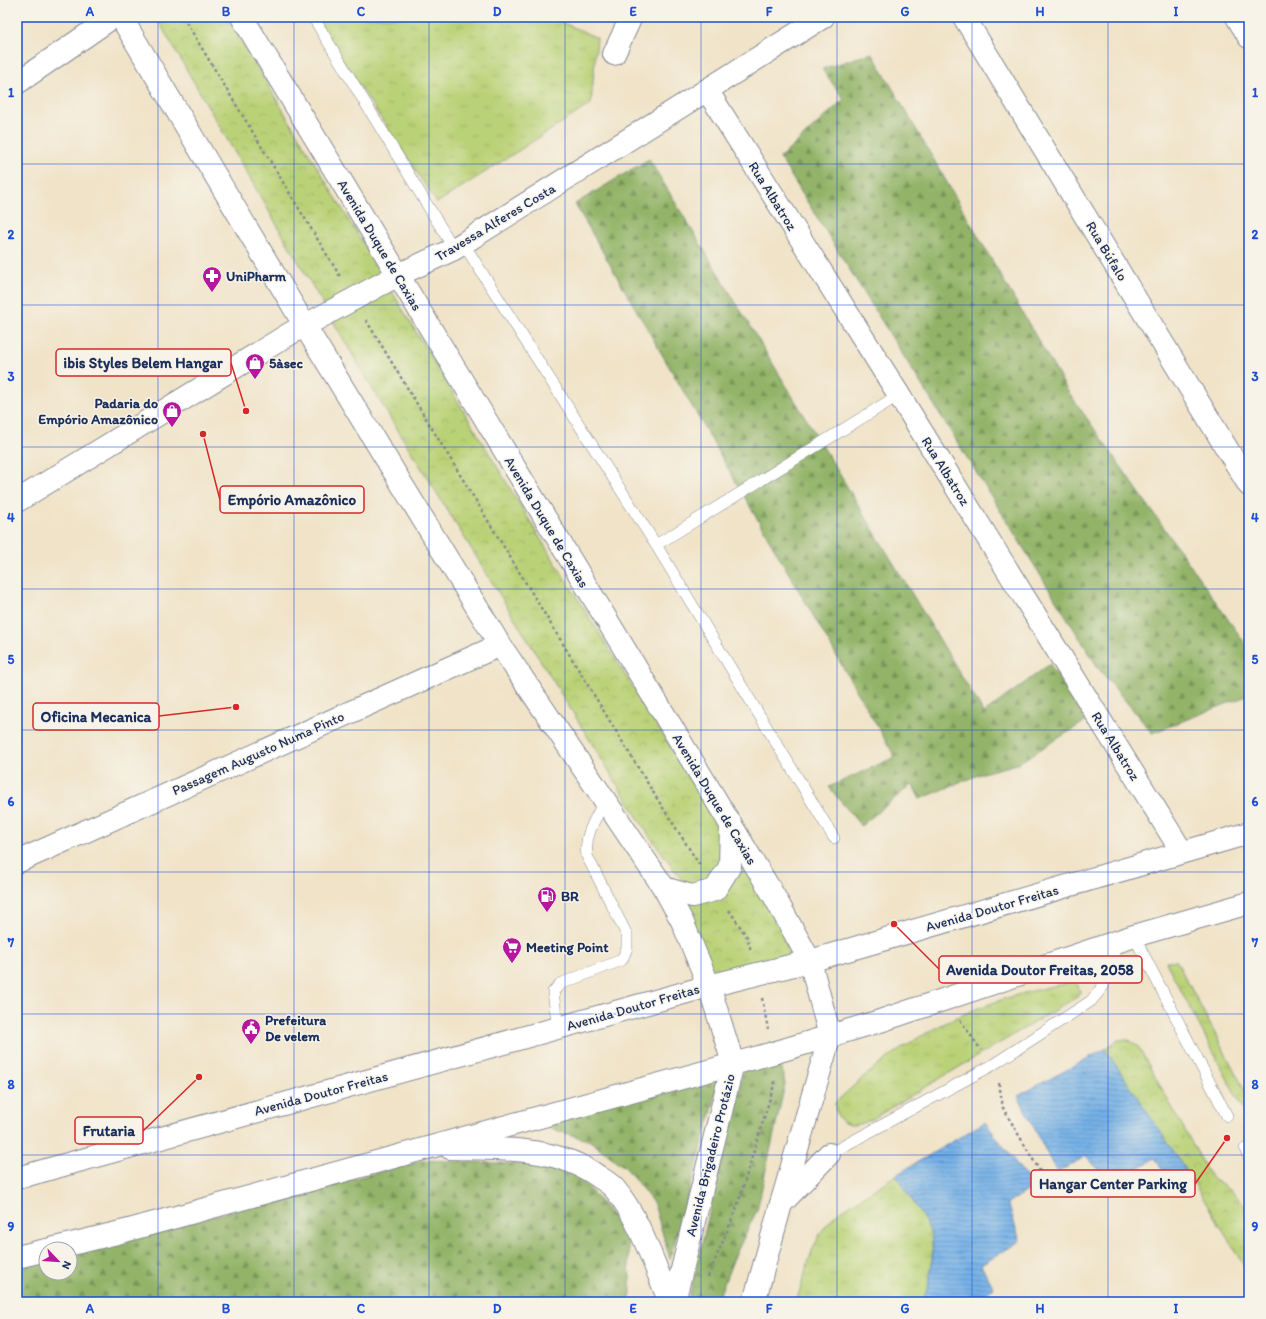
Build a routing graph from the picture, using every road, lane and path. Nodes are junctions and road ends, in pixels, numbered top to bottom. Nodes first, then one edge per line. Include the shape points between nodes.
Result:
1 (113, 17) edge
2 (122, 17) edge
3 (183, 17) edge
4 (242, 17) edge
5 (313, 17) edge
6 (631, 17) edge
7 (823, 17) edge
8 (964, 17) edge
9 (1237, 17) edge
10 (1249, 36) edge
11 (614, 54) dead end
12 (17, 83) edge
13 (707, 90) junction
14 (458, 246) junction
15 (398, 275) junction
16 (353, 299) junction
17 (305, 326) junction
18 (899, 395) junction
19 (1249, 485) edge
20 (17, 501) edge
21 (656, 545) junction
22 (500, 645) junction
23 (605, 801) junction
24 (731, 824) junction
25 (1249, 833) edge
26 (834, 838) dead end
27 (1182, 852) junction
28 (17, 862) edge
29 (664, 888) junction
30 (715, 890) junction
31 (1249, 903) edge
32 (1126, 939) junction
33 (810, 961) junction
34 (758, 974) junction
35 (709, 986) junction
36 (958, 1016) dead end
37 (558, 1028) junction
38 (830, 1036) junction
39 (773, 1053) junction
40 (983, 1053) dead end
41 (733, 1063) junction
42 (999, 1082) dead end
43 (1227, 1116) dead end
44 (425, 1148) junction
45 (829, 1154) joint
46 (17, 1178) edge
47 (1046, 1180) dead end
48 (781, 1204) junction
49 (78, 1242) edge
50 (38, 1252) edge
51 (17, 1257) edge
52 (705, 1283) dead end
53 (670, 1302) edge
54 (674, 1302) edge
55 (754, 1302) edge

1 - 12 main road
2 - 17 main road
3 - 16 path
4 - 15 main road, Avenida Duque de Caxias
5 - 14 lane
6 - 11 main road
7 - 13 main road, Travessa Alferes Costa
8 - 19 main road, Rua Búfalo
9 - 10 main road
13 - 14 main road, Travessa Alferes Costa
13 - 18 main road, Rua Albatroz
14 - 15 main road, Travessa Alferes Costa
14 - 21 lane
15 - 16 main road, Travessa Alferes Costa
15 - 24 main road, Avenida Duque de Caxias
16 - 17 main road, Travessa Alferes Costa
16 - 30 path via 656,798
17 - 20 main road, Travessa Alferes Costa
17 - 22 main road
18 - 21 lane
18 - 27 main road, Rua Albatroz
21 - 26 lane
22 - 23 main road
22 - 28 main road, Passagem Augusto Numa Pinto
23 - 29 main road
23 - 37 lane via 588,832 585,846 587,856 627,935 627,948 622,960 560,984 553,992
24 - 30 main road via 730,866
24 - 33 main road, Avenida Duque de Caxias
25 - 27 main road, Avenida Doutor Freitas
27 - 33 main road, Avenida Doutor Freitas
29 - 30 main road via 692,896
29 - 35 main road via 682,921
30 - 34 path via 747,937
31 - 32 main road
32 - 38 main road
32 - 43 lane
32 - 45 lane via 1104,985 1091,1001 991,1066
33 - 34 main road, Avenida Doutor Freitas
33 - 38 main road, Avenida Duque de Caxias
34 - 35 main road, Avenida Doutor Freitas
34 - 39 path
35 - 37 main road, Avenida Doutor Freitas
35 - 41 main road, Avenida Brigadeiro Protázio
36 - 40 path
37 - 46 main road, Avenida Doutor Freitas
38 - 39 main road
38 - 48 main road
39 - 41 main road
39 - 52 path via 774,1085 757,1144 736,1210
41 - 44 main road
41 - 54 main road, Avenida Brigadeiro Protázio
42 - 47 path via 1003,1108
44 - 49 main road
44 - 53 main road via 502,1149 560,1157 590,1171 613,1187 632,1216
45 - 48 main road
48 - 55 main road
50 - 51 main road

